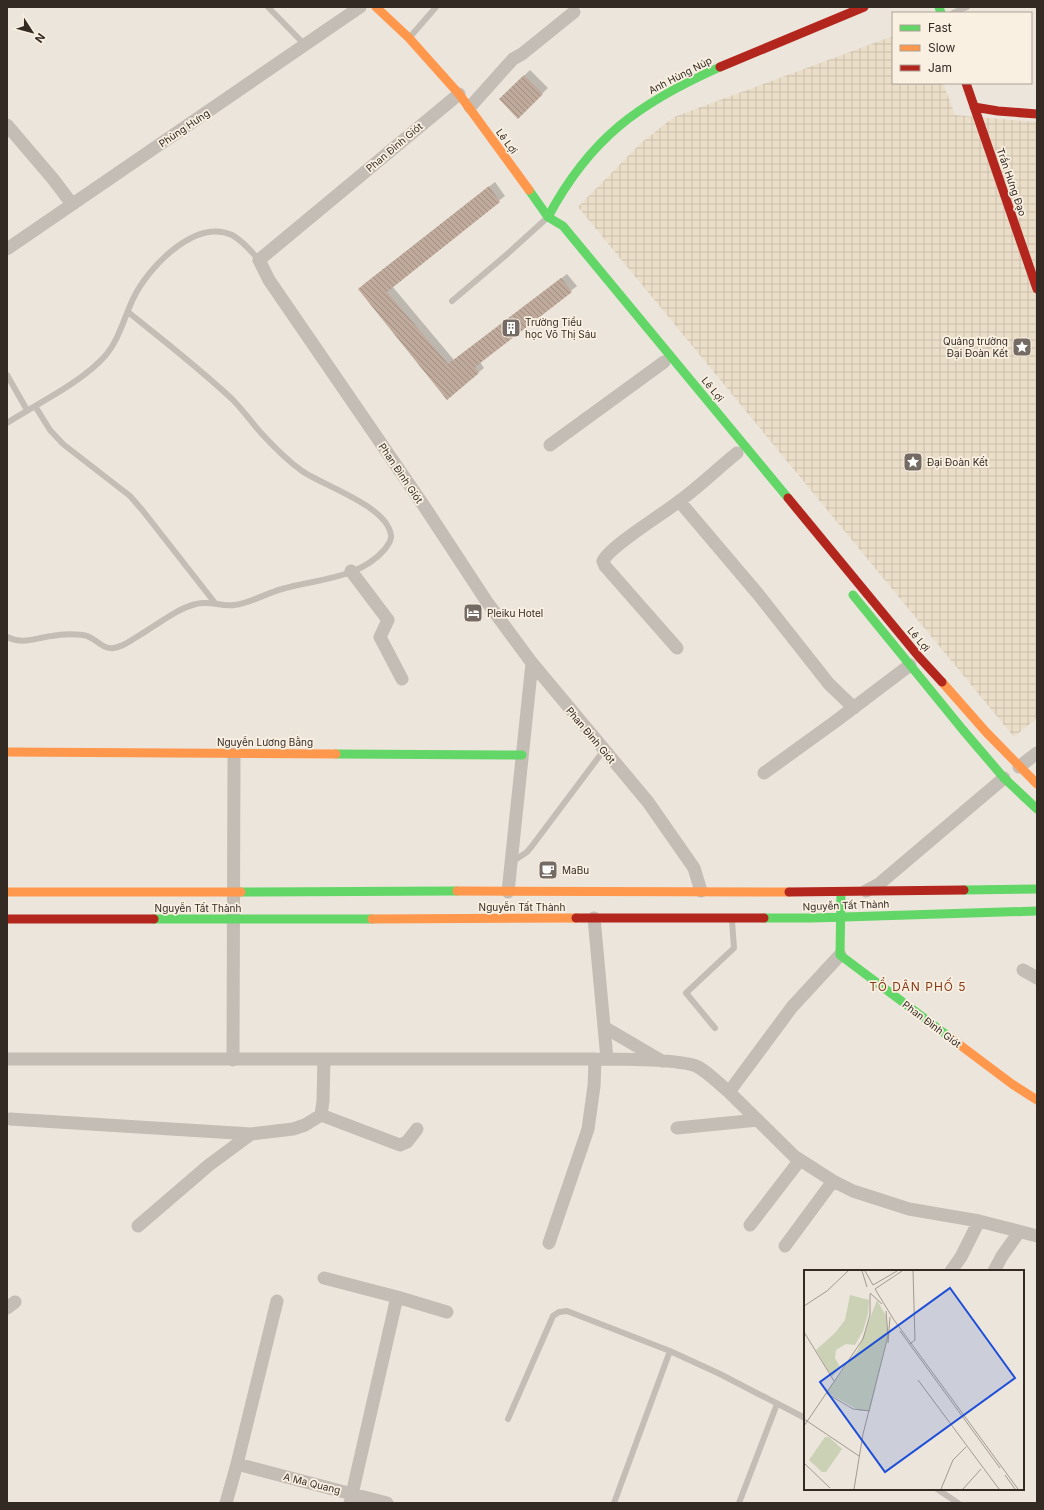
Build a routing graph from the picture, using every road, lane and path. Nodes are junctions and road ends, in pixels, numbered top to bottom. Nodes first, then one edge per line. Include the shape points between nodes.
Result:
1 (268, 7) edge
2 (360, 7) edge
3 (376, 7) edge
4 (436, 7) edge
5 (864, 7) edge
6 (967, 7) edge
7 (574, 12) dead end
8 (955, 12) edge
9 (409, 38) junction
10 (305, 45) junction
11 (966, 84) edge
12 (459, 94) junction
13 (470, 107) junction
14 (974, 107) junction
15 (1037, 114) edge
16 (7, 125) edge
17 (72, 204) junction
18 (548, 217) junction
19 (555, 233) dead end
20 (7, 249) edge
21 (259, 260) junction
22 (1037, 289) edge
23 (452, 301) dead end
24 (128, 312) junction
25 (654, 350) dead end
26 (664, 362) junction
27 (7, 375) edge
28 (679, 380) dead end
29 (35, 406) junction
30 (27, 410) junction
31 (7, 423) edge
32 (550, 445) dead end
33 (739, 451) junction
34 (680, 502) junction
35 (351, 571) junction
36 (846, 586) dead end
37 (215, 603) junction
38 (7, 637) edge
39 (677, 648) dead end
40 (532, 663) junction
41 (910, 665) junction
42 (402, 679) dead end
43 (854, 708) junction
44 (604, 750) junction
45 (7, 752) edge
46 (234, 753) junction
47 (1037, 753) edge
48 (522, 755) junction
49 (1019, 767) junction
50 (764, 773) dead end
51 (1004, 778) junction
52 (1037, 784) edge
53 (1037, 809) edge
54 (511, 863) junction
55 (1037, 889) edge
56 (234, 891) junction
57 (701, 891) junction
58 (7, 892) edge
59 (508, 892) junction
60 (841, 892) junction
61 (864, 892) junction
62 (1037, 912) edge
63 (841, 917) junction
64 (594, 918) junction
65 (732, 918) junction
66 (7, 919) edge
67 (234, 919) junction
68 (840, 955) junction
69 (1023, 970) dead end
70 (1037, 978) edge
71 (604, 1027) junction
72 (715, 1028) dead end
73 (7, 1059) edge
74 (324, 1059) junction
75 (601, 1059) junction
76 (233, 1060) junction
77 (663, 1062) junction
78 (729, 1092) junction
79 (1037, 1100) edge
80 (321, 1115) junction
81 (10, 1119) dead end
82 (758, 1120) junction
83 (677, 1128) dead end
84 (417, 1129) dead end
85 (251, 1134) junction
86 (800, 1160) junction
87 (832, 1181) junction
88 (979, 1221) junction
89 (750, 1225) dead end
90 (138, 1226) dead end
91 (1019, 1232) junction
92 (1037, 1236) edge
93 (549, 1243) dead end
94 (785, 1246) dead end
95 (952, 1270) edge
96 (995, 1270) edge
97 (324, 1278) dead end
98 (397, 1297) junction
99 (277, 1301) dead end
100 (447, 1312) dead end
101 (670, 1351) junction
102 (777, 1404) junction
103 (804, 1418) edge
104 (508, 1419) dead end
105 (237, 1464) junction
106 (938, 1490) edge
107 (351, 1498) edge
108 (226, 1503) edge
109 (387, 1503) edge
110 (614, 1503) edge
111 (739, 1503) edge
112 (958, 1503) edge

1 - 10 lane
2 - 10 street, Phùng Hưng
3 - 9 street, Lê Lợi
4 - 9 lane
5 - 18 street, Anh Hùng Núp via 700,75 659,97 604,138 576,171
6 - 8 lane
7 - 13 street via 513,59
9 - 12 street, Lê Lợi
10 - 17 street, Phùng Hưng
11 - 14 street, Trần Hưng Đạo
12 - 13 street, Lê Lợi
12 - 21 street, Phan Đình Giót
13 - 18 street, Lê Lợi
14 - 15 street
14 - 22 street, Trần Hưng Đạo
16 - 17 street
17 - 20 street, Phùng Hưng
18 - 19 street
18 - 23 lane
18 - 33 street, Lê Lợi via 563,226
21 - 24 lane via 231,235 217,232 196,235 156,264 133,298
21 - 40 street, Phan Đình Giót via 269,280 487,602
24 - 29 lane via 106,355 84,374
24 - 35 lane via 232,399 261,434 294,465 367,506 381,518 391,535 384,551
25 - 26 street
26 - 28 street
26 - 32 street
27 - 30 lane
29 - 30 lane
29 - 37 lane via 50,430 63,444 130,496 144,511
30 - 31 lane
33 - 34 street
33 - 49 street, Lê Lợi
34 - 39 street via 616,547 603,561
34 - 43 street via 758,594 829,684
35 - 37 lane via 282,589 240,604 226,606
35 - 42 street via 388,620 380,637
36 - 41 street
37 - 38 lane via 188,607 115,648 102,646 87,635 54,635 22,642
40 - 44 street, Phan Đình Giót
40 - 48 street
41 - 43 street
41 - 51 street
43 - 50 street
44 - 54 lane via 532,846
44 - 57 street, Phan Đình Giót via 648,802 694,868
45 - 46 street, Nguyễn Lương Bằng
46 - 48 street, Nguyễn Lương Bằng
46 - 56 street
47 - 49 street
48 - 54 street
49 - 52 street, Lê Lợi
51 - 53 street
51 - 61 street via 879,884
54 - 59 street
55 - 61 street, Nguyễn Tất Thành
56 - 58 street, Nguyễn Tất Thành
56 - 59 street, Nguyễn Tất Thành
56 - 67 street
57 - 59 street, Nguyễn Tất Thành
57 - 60 street, Nguyễn Tất Thành
60 - 61 street, Nguyễn Tất Thành
60 - 63 street
62 - 63 street, Nguyễn Tất Thành
63 - 65 street, Nguyễn Tất Thành
63 - 68 street
64 - 65 street, Nguyễn Tất Thành
64 - 67 street, Nguyễn Tất Thành
64 - 71 street
65 - 72 lane via 734,948 686,993
66 - 67 street, Nguyễn Tất Thành
67 - 76 street
68 - 78 street via 792,1007
68 - 79 street, Phan Đình Giót
69 - 70 street
71 - 75 street
71 - 77 street
73 - 76 street
74 - 75 street
74 - 76 street
74 - 80 street
75 - 77 street
75 - 93 street via 588,1128
77 - 78 street via 688,1063 698,1067
78 - 82 street
80 - 84 street via 400,1145 407,1142
80 - 85 street via 293,1129
81 - 85 street
82 - 83 street
82 - 86 street
85 - 90 street via 209,1165
86 - 87 street
86 - 89 street
87 - 88 street via 898,1206
87 - 94 street
88 - 91 street
88 - 95 street
91 - 92 street
91 - 96 street
97 - 98 street
98 - 100 street
98 - 107 street
99 - 105 street
101 - 102 lane
101 - 104 lane via 567,1311 559,1312 553,1316
101 - 110 lane
102 - 103 lane
102 - 111 lane
105 - 107 street, A Ma Quang
105 - 108 street
106 - 112 lane
107 - 109 street, A Ma Quang

